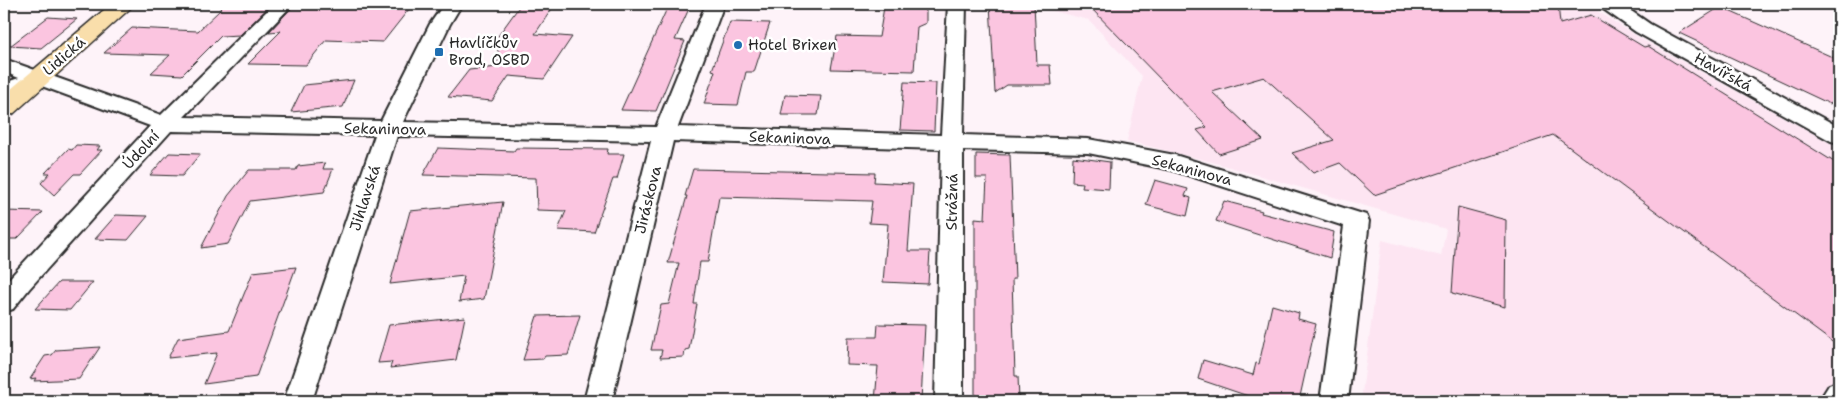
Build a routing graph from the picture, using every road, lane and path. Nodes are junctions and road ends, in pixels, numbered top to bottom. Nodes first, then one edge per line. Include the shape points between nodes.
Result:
1 (124, 4) edge
2 (284, 4) edge
3 (453, 4) edge
4 (715, 4) edge
5 (957, 4) edge
6 (1609, 4) edge
7 (4, 64) edge
8 (38, 78) junction
9 (4, 90) edge
10 (4, 108) edge
11 (165, 124) junction
12 (388, 129) junction
13 (664, 134) junction
14 (1839, 136) edge
15 (952, 142) junction
16 (4, 302) edge
17 (1839, 393) edge
18 (298, 401) edge
19 (598, 401) edge
20 (948, 401) edge
21 (1334, 401) edge
22 (1833, 401) edge

1 - 8 main road, Lidická
2 - 11 street, Údolní
3 - 12 street, Jihlavská
4 - 13 street, Jiráskova
5 - 15 street, Strážná
6 - 14 street, Havířská via 1643,28
7 - 8 street, Sekaninova
8 - 9 street
8 - 10 main road, Lidická
8 - 11 street, Sekaninova
11 - 12 street, Sekaninova
11 - 16 street, Údolní
12 - 13 street, Sekaninova
12 - 18 street, Jihlavská
13 - 15 street, Sekaninova
13 - 19 street, Jiráskova
15 - 20 street, Strážná
15 - 21 street, Sekaninova via 1088,146 1175,162 1357,221
17 - 22 street

